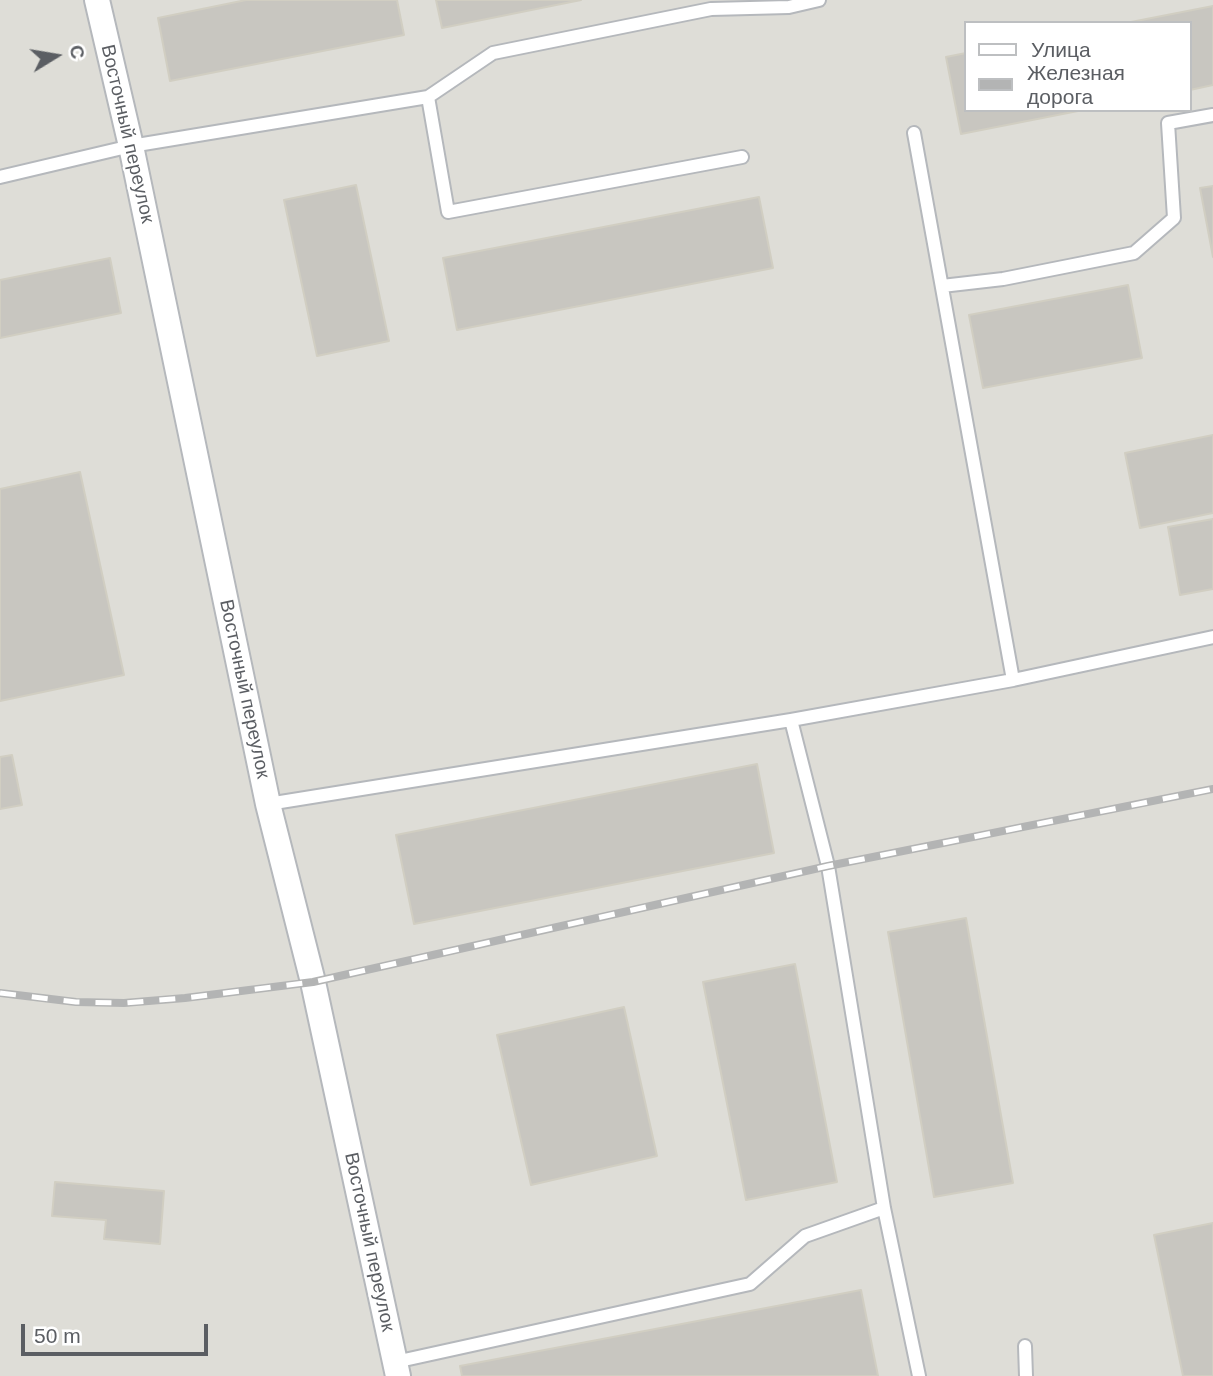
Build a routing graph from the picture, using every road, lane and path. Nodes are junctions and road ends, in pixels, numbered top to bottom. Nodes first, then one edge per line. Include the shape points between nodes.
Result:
1 (97, 0) edge
2 (819, 0) edge
3 (428, 97) junction
4 (1213, 115) edge
5 (914, 134) dead end
6 (131, 146) junction
7 (742, 157) dead end
8 (0, 177) edge
9 (942, 286) junction
10 (1213, 637) edge
11 (1013, 680) junction
12 (791, 720) junction
13 (268, 804) junction
14 (884, 1208) junction
15 (1025, 1346) dead end
16 (396, 1369) edge
17 (919, 1376) edge
18 (1026, 1376) edge

1 - 6 street, Восточный переулок
2 - 3 lane via 789,7 711,9 493,53
3 - 6 lane
3 - 7 lane via 448,212
4 - 9 lane via 1168,123 1174,218 1134,253
5 - 9 lane
6 - 8 lane
6 - 13 street, Восточный переулок
9 - 11 lane
10 - 11 lane
11 - 12 lane
12 - 13 lane
12 - 14 lane via 828,866
13 - 16 street, Восточный переулок via 313,982
14 - 16 lane via 805,1237 750,1284
14 - 17 lane
15 - 18 lane

